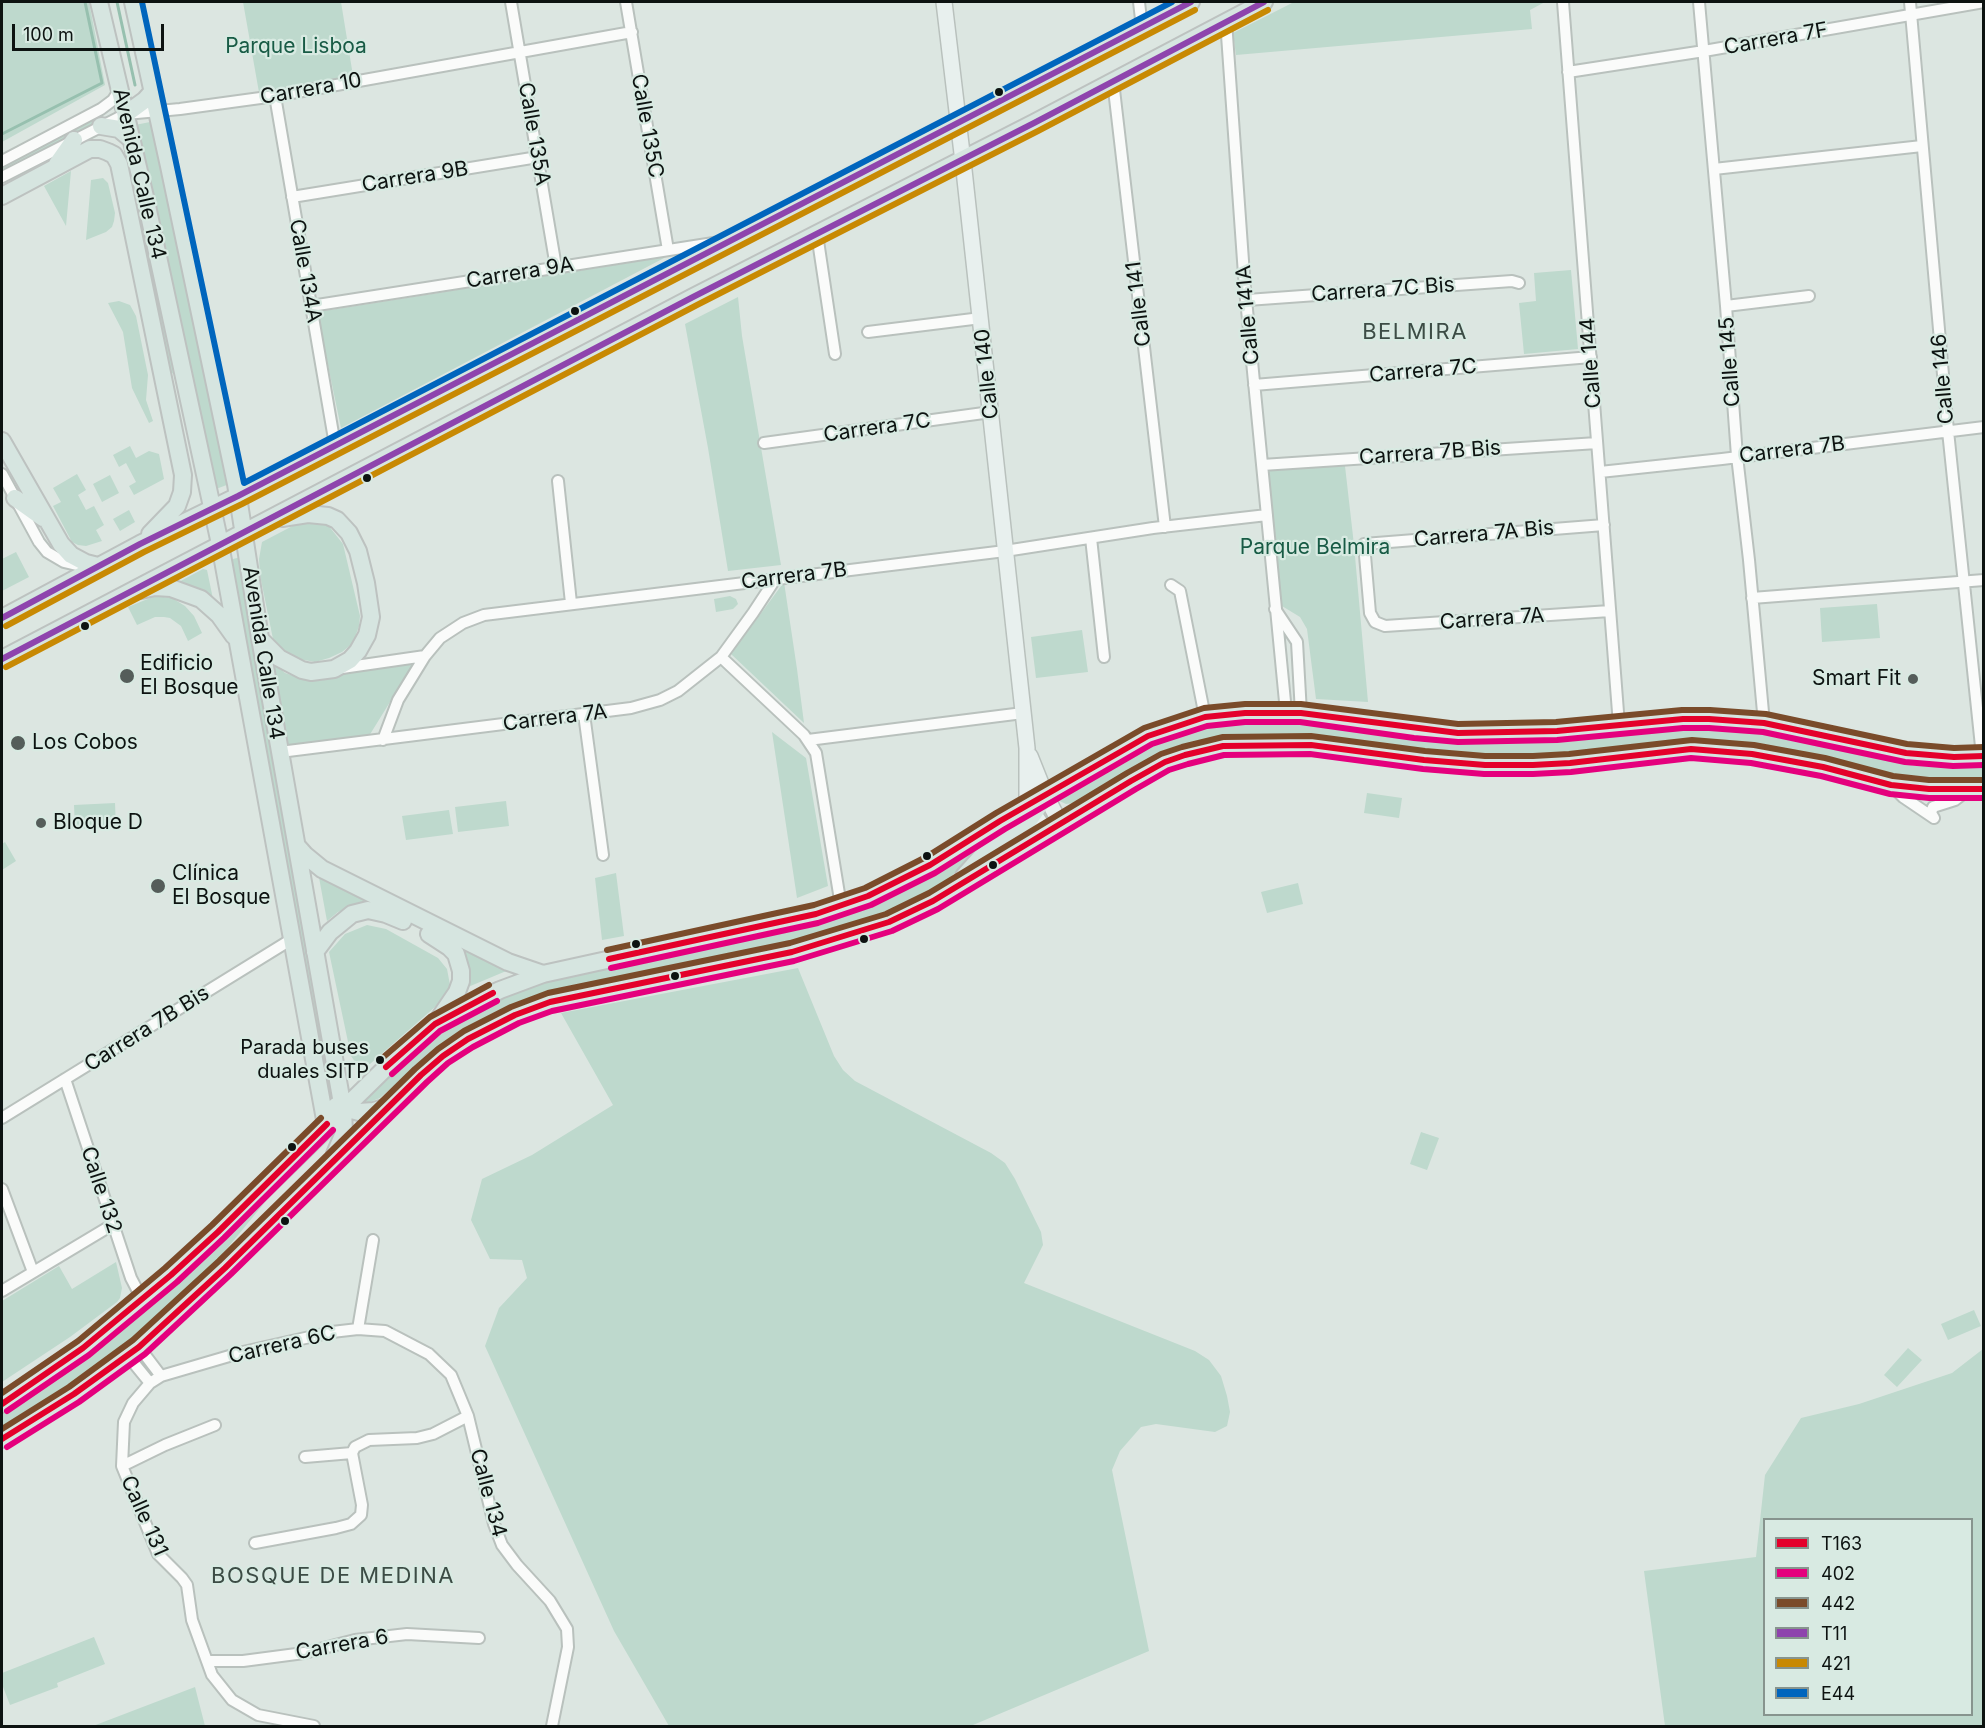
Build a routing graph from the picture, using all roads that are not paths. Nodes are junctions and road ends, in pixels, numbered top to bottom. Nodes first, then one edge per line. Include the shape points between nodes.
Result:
1 (99, 2) edge
2 (132, 2) edge
3 (511, 2) edge
4 (626, 2) edge
5 (944, 2) edge
6 (1139, 2) edge
7 (1191, 2) edge
8 (1264, 2) edge
9 (1563, 2) edge
10 (1699, 2) edge
11 (1910, 2) edge
12 (1983, 2) edge
13 (1911, 15) junction
14 (1226, 21) junction
15 (1142, 28) junction
16 (632, 32) junction
17 (1704, 51) junction
18 (520, 52) junction
19 (1568, 72) junction
20 (1113, 81) junction
21 (120, 89) junction
22 (153, 91) junction
23 (274, 96) junction
24 (157, 111) junction
25 (126, 114) junction
26 (958, 123) junction
27 (101, 126) junction
28 (131, 139) junction
29 (74, 140) junction
30 (1922, 147) junction
31 (538, 157) junction
32 (963, 159) junction
33 (2, 161) edge
34 (54, 168) junction
35 (1714, 169) junction
36 (2, 177) edge
37 (123, 178) junction
38 (2, 196) edge
39 (292, 197) junction
40 (146, 201) junction
41 (817, 234) junction
42 (729, 240) junction
43 (668, 250) junction
44 (556, 267) junction
45 (142, 272) junction
46 (1519, 283) dead end
47 (1809, 296) dead end
48 (1246, 300) junction
49 (311, 306) junction
50 (1726, 306) junction
51 (981, 318) junction
52 (868, 332) dead end
53 (835, 354) dead end
54 (1591, 357) junction
55 (165, 382) junction
56 (1254, 385) junction
57 (991, 412) junction
58 (194, 426) junction
59 (1983, 427) edge
60 (1948, 431) junction
61 (2, 441) edge
62 (764, 443) dead end
63 (1597, 443) junction
64 (335, 445) junction
65 (1737, 456) junction
66 (1262, 465) junction
67 (1600, 472) junction
68 (2, 474) edge
69 (558, 481) dead end
70 (238, 496) junction
71 (15, 498) junction
72 (212, 508) junction
73 (1267, 514) junction
74 (46, 520) junction
75 (264, 522) junction
76 (1604, 525) junction
77 (1165, 527) junction
78 (243, 532) junction
79 (1091, 538) junction
80 (140, 544) junction
81 (220, 544) junction
82 (1005, 551) junction
83 (98, 567) junction
84 (776, 578) junction
85 (1983, 580) edge
86 (1964, 581) junction
87 (1171, 585) dead end
88 (132, 592) junction
89 (1752, 598) junction
90 (571, 603) junction
91 (1275, 608) junction
92 (1610, 611) junction
93 (2, 618) edge
94 (1375, 622) joint
95 (260, 638) junction
96 (238, 642) junction
97 (425, 656) junction
98 (720, 657) junction
99 (1104, 657) dead end
100 (2, 660) edge
101 (334, 669) junction
102 (1293, 712) junction
103 (1023, 713) junction
104 (584, 714) junction
105 (1205, 717) junction
106 (1764, 723) junction
107 (1619, 725) junction
108 (383, 740) junction
109 (808, 740) junction
110 (1027, 748) junction
111 (280, 752) junction
112 (1983, 756) edge
113 (1891, 785) junction
114 (1976, 790) edge
115 (1046, 796) junction
116 (1032, 809) junction
117 (1053, 828) junction
118 (297, 846) junction
119 (603, 855) dead end
120 (957, 885) junction
121 (841, 906) junction
122 (292, 939) junction
123 (315, 952) junction
124 (543, 974) junction
125 (435, 1024) junction
126 (65, 1079) junction
127 (321, 1100) junction
128 (388, 1107) junction
129 (343, 1109) junction
130 (2, 1118) edge
131 (326, 1125) junction
132 (330, 1163) junction
133 (2, 1189) edge
134 (112, 1224) junction
135 (373, 1240) dead end
136 (33, 1272) junction
137 (2, 1291) edge
138 (142, 1299) junction
139 (358, 1329) junction
140 (134, 1351) junction
141 (161, 1376) junction
142 (150, 1383) junction
143 (2, 1404) edge
144 (468, 1416) junction
145 (215, 1425) dead end
146 (2, 1439) edge
147 (352, 1453) junction
148 (305, 1457) dead end
149 (122, 1466) junction
150 (255, 1543) dead end
151 (478, 1638) dead end
152 (207, 1661) junction
153 (314, 1726) edge
154 (552, 1726) edge

1 - 21 main road, Avenida Calle 134
2 - 22 main road, Avenida Calle 134
3 - 18 street, Calle 135A
4 - 16 street, Calle 135C
5 - 26 street, Calle 140
6 - 15 street
7 - 15 main road
8 - 14 main road
9 - 19 street, Calle 144
10 - 17 street, Calle 145
11 - 13 street, Calle 146
12 - 13 street, Carrera 7F
13 - 17 street, Carrera 7F
13 - 30 street, Calle 146
14 - 20 main road
14 - 48 street, Calle 141A
15 - 26 main road
16 - 18 street, Carrera 10
16 - 43 street, Calle 135C
17 - 19 street, Carrera 7F
17 - 35 street, Calle 145
18 - 23 street, Carrera 10
18 - 31 street, Calle 135A
19 - 54 street, Calle 144
20 - 32 main road
20 - 77 street, Calle 141
21 - 25 main road, Avenida Calle 134
21 - 33 street via 101,109
22 - 24 main road, Avenida Calle 134
22 - 25 main road
23 - 24 street, Carrera 10
23 - 39 street, Calle 134A
24 - 25 street, Carrera 10
24 - 70 main road, Avenida Calle 134
25 - 27 street, Carrera 10
25 - 28 main road, Avenida Calle 134
26 - 32 street, Calle 140
26 - 42 main road
27 - 28 main road via 119,129
27 - 29 street, Carrera 10
28 - 37 main road
28 - 40 main road, Avenida Calle 134
29 - 34 main road
29 - 36 street, Carrera 10
30 - 35 street
30 - 60 street, Calle 146
31 - 39 street, Carrera 9B
31 - 44 street, Calle 135A
32 - 41 main road
32 - 51 street, Calle 140
34 - 37 main road via 90,149 100,149 117,159
34 - 38 main road
35 - 50 street, Calle 145
37 - 45 main road
39 - 49 street, Calle 134A
40 - 45 main road
40 - 58 main road, Avenida Calle 134
41 - 53 street
41 - 75 main road
42 - 43 street, Carrera 9A
42 - 64 main road
43 - 44 street, Carrera 9A
44 - 49 street, Carrera 9A
45 - 55 main road
46 - 48 street, Carrera 7C Bis
47 - 50 street
48 - 56 street, Calle 141A
49 - 64 street, Calle 134A
50 - 65 street, Calle 145
51 - 52 street
51 - 57 street, Calle 140
54 - 56 street, Carrera 7C
54 - 63 street, Calle 144
55 - 58 main road
55 - 80 main road via 181,464 182,492 172,513
56 - 66 street, Calle 141A
57 - 62 street, Carrera 7C
57 - 82 street, Calle 140
58 - 72 main road, Avenida Calle 134
59 - 60 street, Carrera 7B
60 - 65 street, Carrera 7B
60 - 86 street, Calle 146
61 - 74 main road
63 - 66 street, Carrera 7B Bis
63 - 67 street, Calle 144
64 - 70 main road
65 - 67 street, Carrera 7B
65 - 89 street, Calle 145
66 - 73 street, Calle 141A
67 - 76 street, Calle 144
68 - 71 street
69 - 90 street
70 - 72 main road
70 - 78 main road, Avenida Calle 134
71 - 74 main road
71 - 83 street via 39,542 52,556 70,565
72 - 80 main road
72 - 81 main road, Avenida Calle 134
73 - 77 street, Carrera 7B
73 - 91 street, Calle 141A
74 - 83 main road via 65,550
75 - 78 main road
75 - 101 main road via 308,514 328,516 349,533 358,551 371,617 358,651
76 - 92 street, Calle 144
76 - 94 street, Carrera 7A Bis via 1365,544 1370,613
77 - 79 street, Carrera 7B
78 - 81 main road
78 - 95 main road, Avenida Calle 134
79 - 82 street, Carrera 7B
79 - 99 street
80 - 83 main road
81 - 88 main road
81 - 96 main road, Avenida Calle 134
82 - 84 street, Carrera 7B
82 - 103 street, Calle 140
83 - 93 main road
84 - 90 street, Carrera 7B
84 - 98 street, Carrera 7A
85 - 86 street
86 - 89 street
86 - 112 street, Calle 146
87 - 105 street via 1180,591
88 - 96 main road via 171,588 201,599 225,622
88 - 100 main road
89 - 106 street, Calle 145
90 - 97 street, Carrera 7B via 484,615 440,638
91 - 102 street, Calle 141A
91 - 102 street, Calle 141A via 1297,642
92 - 94 street, Carrera 7A via 1385,626
92 - 107 street, Calle 144
95 - 101 main road via 279,658 302,670
95 - 111 main road, Avenida Calle 134
96 - 122 main road, Avenida Calle 134
97 - 101 street
97 - 108 street via 398,700
98 - 104 street, Carrera 7A via 678,691 660,700
98 - 109 street
102 - 105 main road
102 - 107 main road via 1458,733 1557,732
103 - 109 street
103 - 110 street, Calle 140
104 - 108 street, Carrera 7A
104 - 119 street
105 - 115 main road via 1148,736
106 - 107 main road via 1709,718
106 - 112 main road via 1906,753
108 - 111 street, Carrera 7A
109 - 121 street via 818,762
110 - 115 street, Calle 140
110 - 116 street, Calle 140 via 1027,793
111 - 118 main road, Avenida Calle 134
113 - 114 main road
113 - 114 street via 1934,819 1933,807
113 - 117 main road via 1823,767 1725,751 1691,749 1570,764 1485,765 1267,744 1223,747 1165,762
115 - 116 main road
115 - 117 street, Calle 140
116 - 117 street, Calle 140
116 - 120 main road via 1021,830 981,857
116 - 121 main road via 907,878
117 - 120 main road
118 - 123 main road, Avenida Calle 134
118 - 124 main road via 322,869 478,947
120 - 128 main road via 908,915 835,940 526,1010 443,1056
121 - 124 main road
122 - 126 street, Carrera 7B Bis
122 - 127 main road, Avenida Calle 134
123 - 125 main road via 346,917 368,910 386,914 439,940 456,954 461,971 452,1001
123 - 129 main road, Avenida Calle 134
124 - 125 main road via 480,999
125 - 129 main road
126 - 130 street, Carrera 7B Bis
126 - 134 street, Calle 132
127 - 129 main road
127 - 131 main road, Avenida Calle 134
128 - 129 main road via 367,1112
128 - 132 main road
129 - 131 main road
129 - 132 main road, Avenida Calle 134 via 344,1136
131 - 138 main road via 218,1232
132 - 140 main road via 195,1297
133 - 136 street
134 - 136 street
134 - 138 street, Calle 132
135 - 139 street
136 - 137 street
138 - 143 main road
139 - 141 street, Carrera 6C via 243,1352
139 - 144 street, Carrera 6C via 385,1331 429,1354 452,1376
140 - 141 street
140 - 142 street
140 - 146 main road
141 - 142 street, Carrera 6C
142 - 149 street, Carrera 6C via 133,1403 124,1422
144 - 147 street via 417,1438 369,1440
144 - 154 street, Calle 134 via 502,1545 550,1601 567,1629 568,1647
145 - 149 street
147 - 148 street
147 - 150 street via 361,1515 351,1524
149 - 152 street, Calle 131 via 158,1554 187,1585 192,1620
151 - 152 street, Carrera 6 via 407,1634 355,1640 304,1653
152 - 153 street, Calle 131 via 212,1675 232,1700 258,1715

